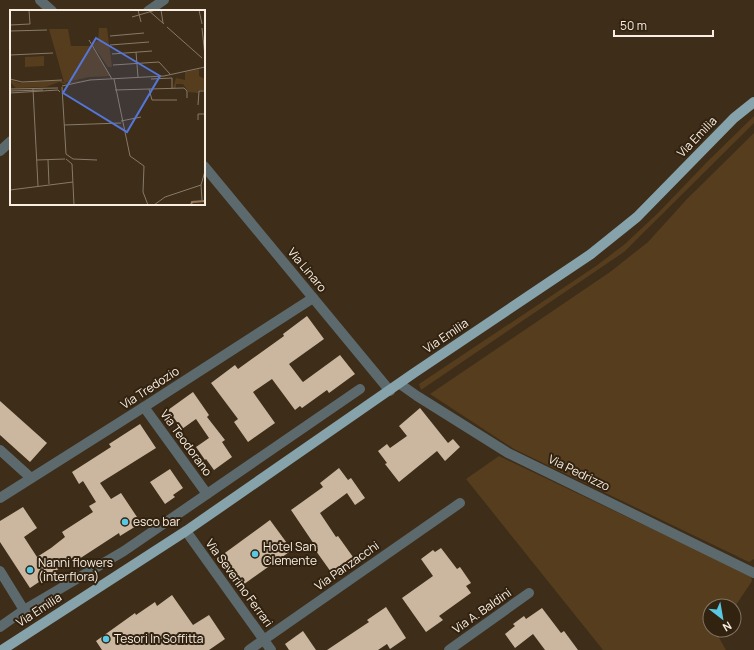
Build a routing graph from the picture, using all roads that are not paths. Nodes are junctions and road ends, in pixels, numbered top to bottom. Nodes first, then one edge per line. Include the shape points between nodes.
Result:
1 (40, 0) edge
2 (164, 0) edge
3 (51, 10) edge
4 (149, 10) edge
5 (754, 102) edge
6 (10, 142) edge
7 (0, 151) edge
8 (205, 167) edge
9 (313, 298) junction
10 (400, 384) junction
11 (360, 389) dead end
12 (390, 390) junction
13 (144, 407) junction
14 (0, 450) edge
15 (31, 478) junction
16 (207, 494) junction
17 (0, 498) edge
18 (460, 503) dead end
19 (186, 531) junction
20 (124, 551) junction
21 (132, 566) junction
22 (0, 571) edge
23 (754, 573) edge
24 (529, 593) dead end
25 (24, 610) junction
26 (0, 627) edge
27 (264, 640) junction
28 (2, 650) edge
29 (249, 650) edge
30 (271, 650) edge
31 (449, 650) edge

1 - 3 street
2 - 4 street
5 - 10 main road, Via Emilia via 734,118 637,217 592,254
6 - 7 street
8 - 9 street, Via Linaro
9 - 12 street, Via Linaro
9 - 13 street, Via Tredozio
10 - 12 main road, Via Emilia
10 - 23 street, Via Pedrizzo via 508,454
11 - 16 street, Via Emilia
12 - 19 main road, Via Emilia
13 - 15 street, Via Tredozio
13 - 16 street, Via Teodorano
14 - 15 street
15 - 17 street, Via Tredozio
16 - 20 street, Via Emilia
18 - 27 street, Via Panzacchi
19 - 21 main road, Via Emilia
19 - 27 street, Via Severino Ferrari
20 - 21 street
20 - 25 street, Via Emilia
21 - 28 main road, Via Emilia
22 - 25 street
24 - 31 street, Via A. Baldini
25 - 26 street, Via Emilia
27 - 29 street, Via Panzacchi
27 - 30 street, Via Severino Ferrari

